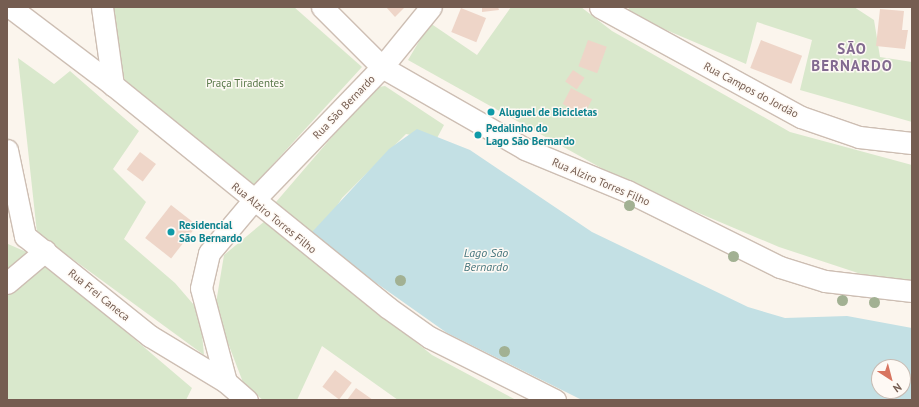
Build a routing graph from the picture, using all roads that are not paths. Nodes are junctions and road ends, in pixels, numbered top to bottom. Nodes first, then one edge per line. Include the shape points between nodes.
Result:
1 (10, 7) edge
2 (102, 7) edge
3 (322, 7) edge
4 (431, 7) edge
5 (600, 7) edge
6 (382, 67) junction
7 (113, 85) junction
8 (912, 143) edge
9 (7, 150) edge
10 (252, 202) junction
11 (45, 251) junction
12 (7, 283) edge
13 (912, 291) edge
14 (226, 382) junction
15 (247, 400) edge
16 (555, 400) edge

1 - 7 street, Rua Alziro Torres Filho
2 - 7 street
3 - 6 street, Rua Alziro Torres Filho
4 - 6 street, Rua São Bernardo
5 - 8 street, Rua Campos do Jordão via 801,117 859,137
6 - 10 street, Rua São Bernardo
6 - 13 street, Rua Alziro Torres Filho via 525,149 627,191 780,267 825,281
7 - 10 street, Rua Alziro Torres Filho
9 - 11 street, Rua Frei Caneca via 25,236
10 - 14 street, Rua São Bernardo via 209,253 201,288
10 - 16 street, Rua Alziro Torres Filho via 429,338
11 - 12 street
11 - 14 street, Rua Frei Caneca via 150,336
14 - 15 street, Rua Frei Caneca

